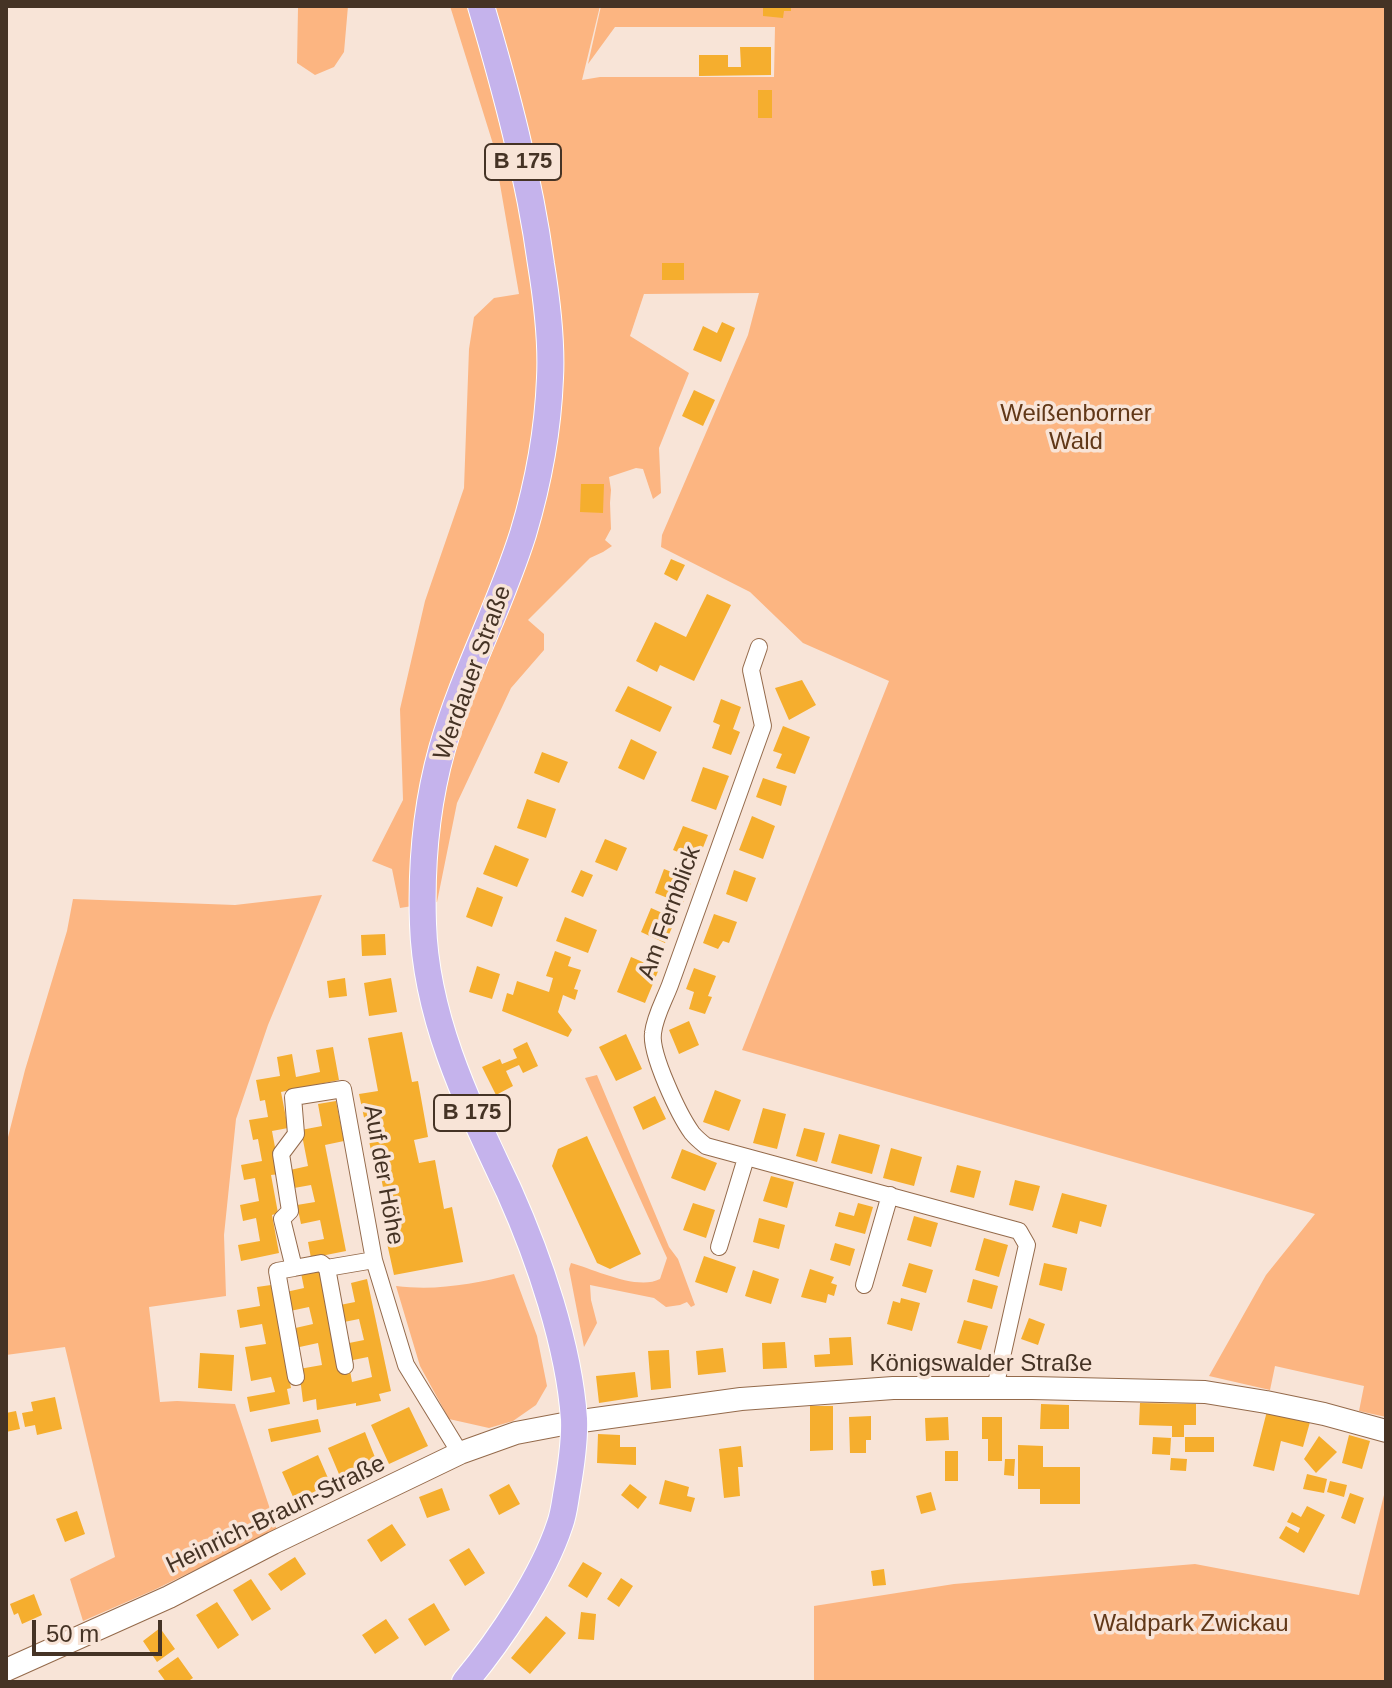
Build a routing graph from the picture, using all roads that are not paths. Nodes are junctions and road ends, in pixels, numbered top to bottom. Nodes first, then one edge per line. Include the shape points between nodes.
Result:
1 (481, 6) edge
2 (759, 647) dead end
3 (746, 1158) junction
4 (890, 1195) junction
5 (719, 1247) dead end
6 (374, 1260) junction
7 (294, 1268) junction
8 (327, 1268) junction
9 (864, 1285) dead end
10 (345, 1366) dead end
11 (296, 1377) dead end
12 (995, 1388) junction
13 (574, 1422) junction
14 (1386, 1431) edge
15 (460, 1453) junction
16 (6, 1670) edge
17 (465, 1682) edge

1 - 13 main road, Werdauer Straße / B 175 via 536,224 550,376 537,481 523,534 458,702 431,794 423,931 438,1018 453,1067 539,1266 564,1353
2 - 3 street, Am Fernblick via 751,670 763,726 652,1037 675,1103 693,1134 706,1146
3 - 4 street, Am Fernblick
3 - 5 street
4 - 9 street
4 - 12 street, Am Fernblick via 1019,1231 1027,1245
6 - 7 street, Auf der Höhe via 343,1089 293,1097 296,1134 281,1154 290,1211 282,1219
6 - 8 street, Auf der Höhe
6 - 15 street, Auf der Höhe via 406,1365
7 - 8 street, Auf der Höhe via 321,1263
7 - 11 street via 277,1271
8 - 10 street
12 - 13 street, Königswalder Straße via 893,1388 741,1399
12 - 14 street, Königswalder Straße via 1205,1392
13 - 15 street, Heinrich-Braun-Straße via 516,1433
13 - 17 main road, Werdauer Straße / B 175 via 561,1521 547,1557 504,1630
15 - 16 street, Heinrich-Braun-Straße via 169,1597

